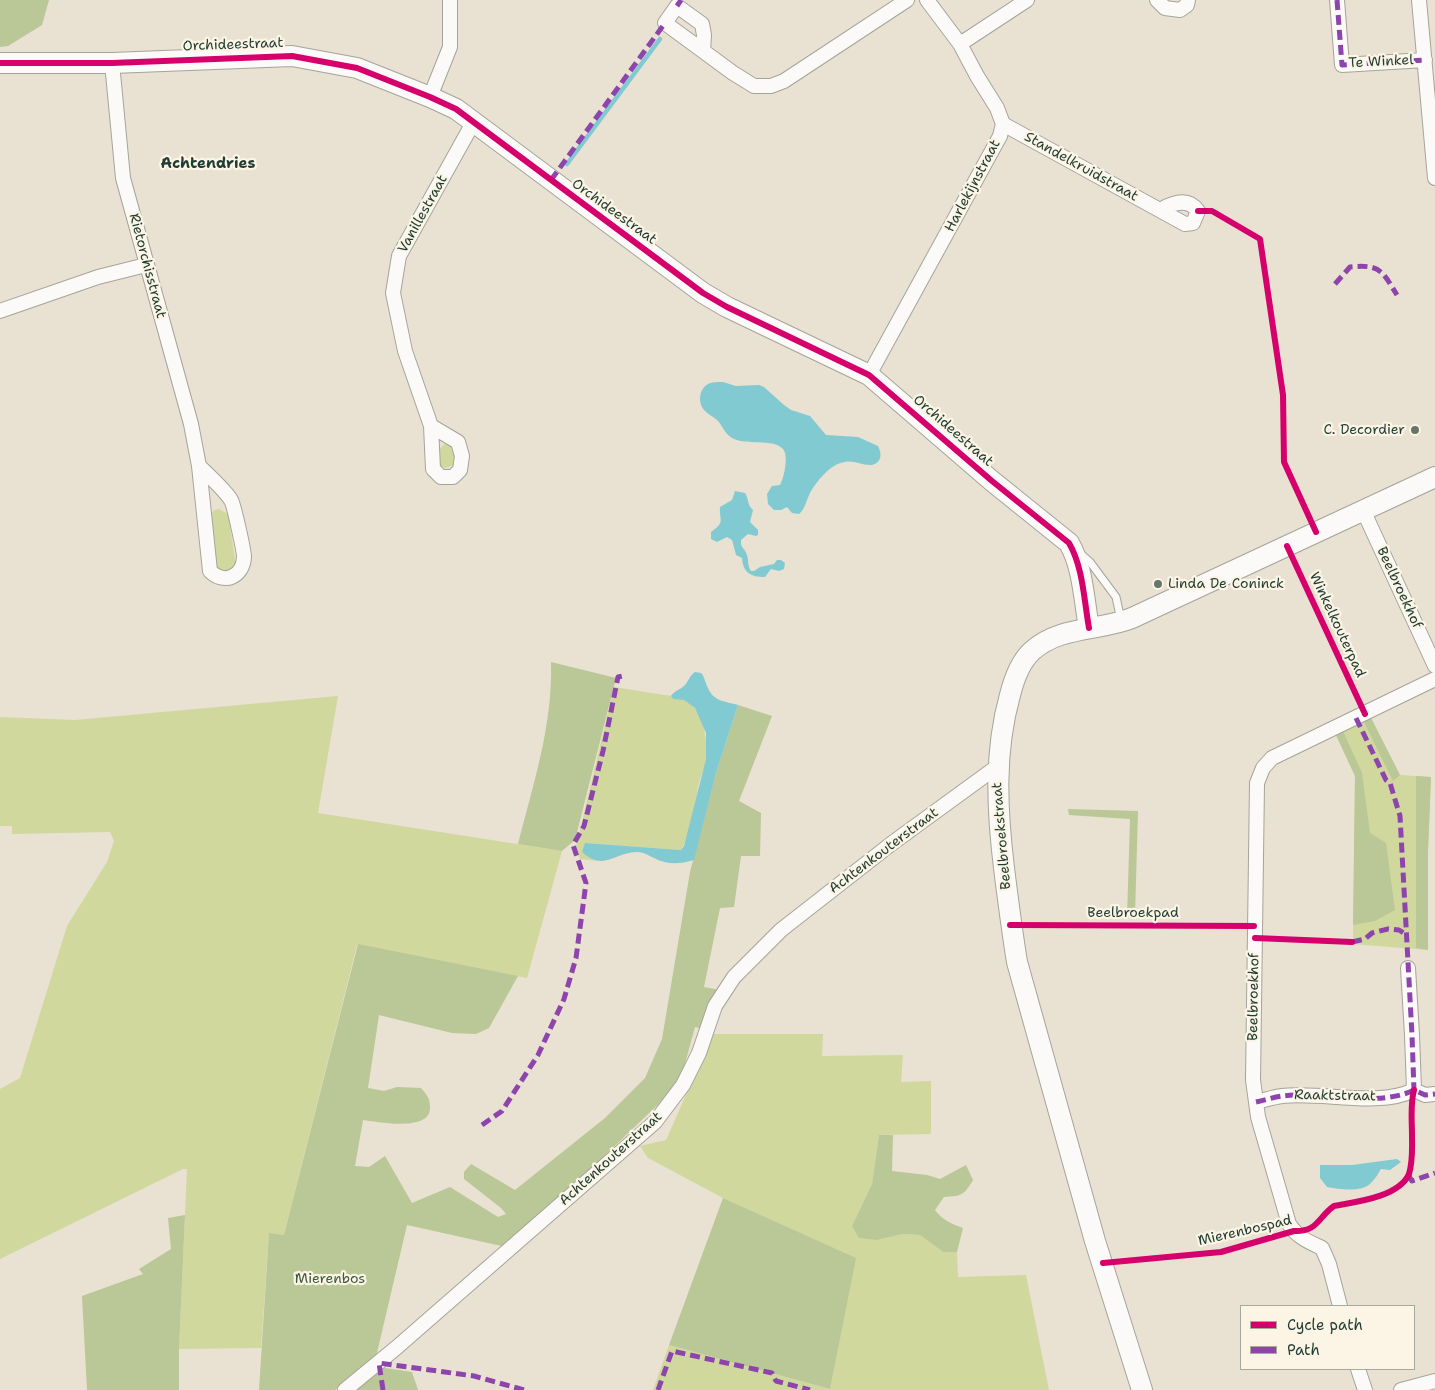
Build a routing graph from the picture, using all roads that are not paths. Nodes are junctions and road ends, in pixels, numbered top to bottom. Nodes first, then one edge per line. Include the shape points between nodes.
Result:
1 (450, 0) edge
2 (907, 0) edge
3 (927, 0) edge
4 (1028, 0) edge
5 (1156, 0) edge
6 (1188, 0) edge
7 (1337, 0) edge
8 (1420, 0) edge
9 (960, 44) junction
10 (703, 51) dead end
11 (1425, 60) junction
12 (112, 62) junction
13 (0, 63) edge
14 (430, 97) junction
15 (473, 123) junction
16 (1003, 124) junction
17 (1435, 178) edge
18 (1160, 210) dead end
19 (146, 265) junction
20 (0, 311) edge
21 (869, 375) junction
22 (431, 426) dead end
23 (199, 466) junction
24 (1435, 477) edge
25 (1363, 510) junction
26 (1073, 550) junction
27 (1121, 623) junction
28 (1089, 628) junction
29 (1435, 666) edge
30 (1435, 680) edge
31 (998, 766) junction
32 (1408, 968) dead end
33 (1414, 1090) junction
34 (1435, 1094) edge
35 (1256, 1102) junction
36 (1340, 1305) edge
37 (1358, 1370) edge
38 (1435, 1381) edge
39 (345, 1390) edge
40 (1142, 1390) edge
41 (1365, 1390) edge
42 (1402, 1390) edge

1 - 14 street via 450,47
2 - 10 street via 784,81 771,86 754,86
3 - 9 street, Harlekijnstraat
4 - 9 street
5 - 6 street via 1164,8 1180,10
7 - 11 street, Te Winkel via 1342,65
8 - 11 street
9 - 16 street, Harlekijnstraat
11 - 17 street
12 - 13 street, Orchideestraat
12 - 14 street, Orchideestraat via 292,56 358,68
12 - 19 street, Rietorchisstraat via 123,178
14 - 15 street, Orchideestraat via 456,109
15 - 21 street, Orchideestraat via 703,293
15 - 22 street, Vanillestraat via 399,256 393,293 405,351
16 - 18 street, Standelkruidstraat
16 - 21 street, Harlekijnstraat via 992,152
19 - 20 street via 98,277
19 - 23 street, Rietorchisstraat via 192,424
21 - 26 street, Orchideestraat via 992,481 1063,537
23 - 23 street, Rietorchisstraat via 210,571 220,578 229,579 241,569 244,556 232,501
24 - 25 street, Beelbroekstraat
25 - 27 street, Beelbroekstraat
25 - 29 street, Beelbroekhof
26 - 27 lane, Orchideestraat via 1090,562 1116,597
26 - 28 street, Orchideestraat
27 - 28 street, Beelbroekstraat
28 - 31 street, Beelbroekstraat via 1050,640 1024,660 1005,712
30 - 35 street, Beelbroekhof via 1272,758 1263,768 1257,783 1253,1080
31 - 39 street, Achtenkouterstraat via 891,844 782,930 734,977 715,1006 699,1053 683,1085 655,1122
31 - 40 street, Beelbroekstraat via 999,827 1017,962 1095,1241
32 - 33 street
33 - 34 street, Raaktstraat via 1425,1095
33 - 35 street, Raaktstraat via 1402,1096 1283,1096
35 - 36 street, Beelbroekhof via 1289,1224 1306,1240 1322,1248
37 - 41 street
38 - 42 street

